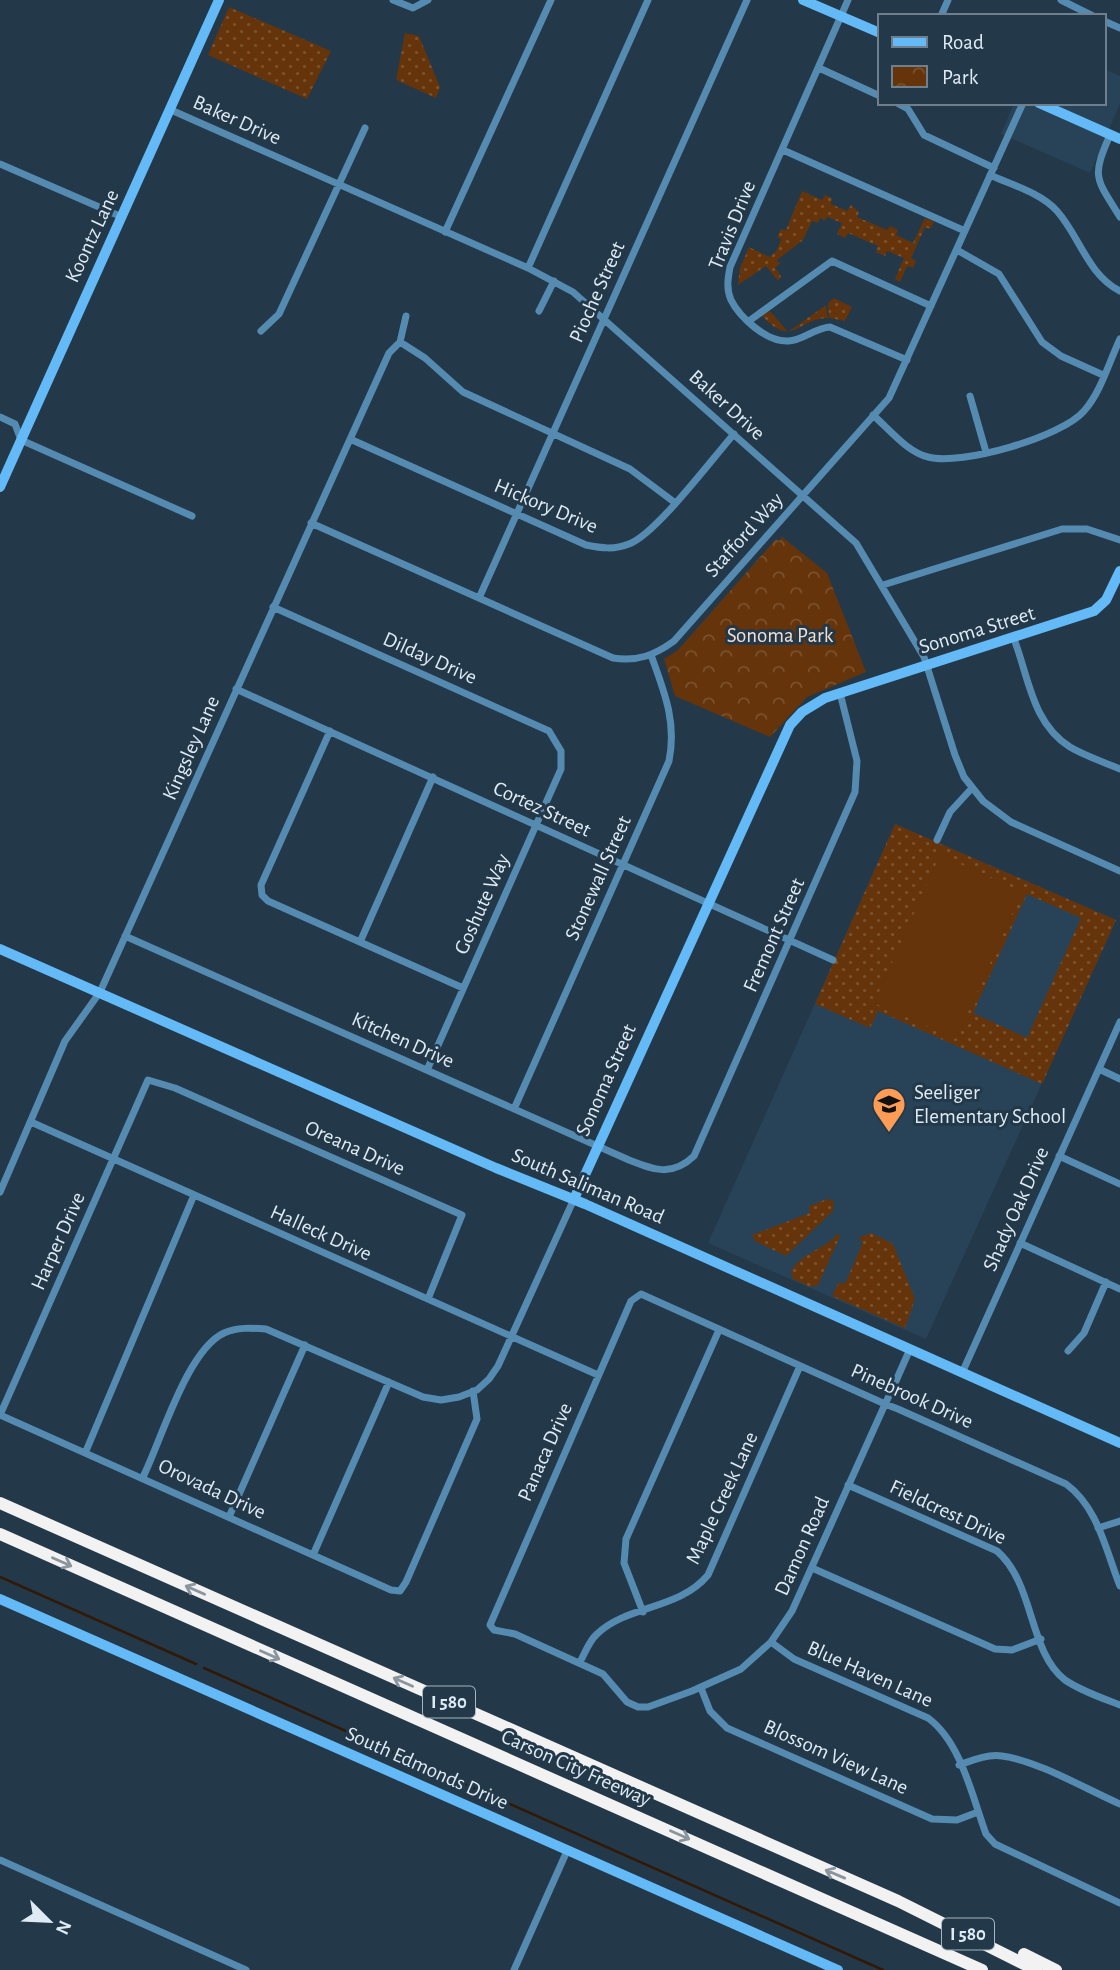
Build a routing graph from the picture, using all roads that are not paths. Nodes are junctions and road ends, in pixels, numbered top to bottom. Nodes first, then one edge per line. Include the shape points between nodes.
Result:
1 (219, 0) edge
2 (393, 0) edge
3 (428, 0) edge
4 (551, 0) edge
5 (648, 0) edge
6 (747, 0) edge
7 (803, 0) edge
8 (848, 0) edge
9 (1061, 0) edge
10 (1089, 14) edge
11 (842, 16) junction
12 (878, 32) edge
13 (819, 68) junction
14 (878, 95) edge
15 (901, 105) edge
16 (1022, 105) edge
17 (1043, 105) edge
18 (171, 110) junction
19 (365, 128) dead end
20 (1115, 137) edge
21 (783, 150) junction
22 (0, 164) edge
23 (992, 172) junction
24 (340, 184) junction
25 (1120, 217) edge
26 (122, 218) junction
27 (965, 231) junction
28 (445, 232) junction
29 (957, 250) junction
30 (528, 268) junction
31 (554, 281) junction
32 (1120, 291) edge
33 (931, 306) junction
34 (539, 311) dead end
35 (406, 316) dead end
36 (604, 319) junction
37 (749, 321) junction
38 (261, 331) dead end
39 (1120, 339) edge
40 (400, 342) junction
41 (907, 360) junction
42 (1103, 375) junction
43 (970, 396) dead end
44 (873, 415) junction
45 (0, 417) edge
46 (553, 432) junction
47 (734, 434) junction
48 (350, 439) junction
49 (21, 440) junction
50 (986, 452) junction
51 (0, 487) edge
52 (803, 495) junction
53 (674, 502) junction
54 (516, 514) junction
55 (192, 516) dead end
56 (311, 523) junction
57 (1120, 540) edge
58 (1120, 571) edge
59 (883, 585) junction
60 (479, 598) junction
61 (274, 607) junction
62 (1014, 639) junction
63 (650, 655) junction
64 (927, 666) junction
65 (236, 689) junction
66 (840, 693) junction
67 (330, 731) junction
68 (561, 751) joint
69 (1120, 769) edge
70 (433, 777) junction
71 (972, 788) junction
72 (537, 825) junction
73 (937, 840) dead end
74 (623, 866) junction
75 (1120, 871) edge
76 (706, 904) junction
77 (125, 936) junction
78 (790, 941) junction
79 (360, 942) junction
80 (0, 949) edge
81 (833, 960) dead end
82 (463, 988) junction
83 (100, 992) junction
84 (1120, 1022) edge
85 (1099, 1069) junction
86 (427, 1070) junction
87 (1120, 1079) edge
88 (148, 1080) joint
89 (514, 1109) junction
90 (31, 1122) junction
91 (598, 1146) junction
92 (1059, 1156) junction
93 (114, 1158) junction
94 (668, 1171) joint
95 (1120, 1184) edge
96 (0, 1192) edge
97 (194, 1195) junction
98 (574, 1199) junction
99 (1020, 1243) junction
100 (1105, 1282) junction
101 (1120, 1289) edge
102 (636, 1296) joint
103 (428, 1299) junction
104 (719, 1329) junction
105 (512, 1336) junction
106 (305, 1345) junction
107 (911, 1349) junction
108 (1068, 1351) dead end
109 (800, 1366) junction
110 (962, 1373) junction
111 (598, 1375) junction
112 (389, 1382) junction
113 (473, 1391) junction
114 (885, 1404) junction
115 (0, 1415) edge
116 (1120, 1443) edge
117 (86, 1451) junction
118 (143, 1477) junction
119 (848, 1485) junction
120 (0, 1503) edge
121 (229, 1517) junction
122 (1120, 1521) edge
123 (1098, 1528) junction
124 (0, 1534) edge
125 (313, 1555) junction
126 (811, 1568) junction
127 (1120, 1586) edge
128 (0, 1599) edge
129 (643, 1612) junction
130 (1041, 1639) junction
131 (771, 1642) junction
132 (580, 1662) junction
133 (701, 1688) junction
134 (1120, 1705) edge
135 (959, 1765) junction
136 (1120, 1804) edge
137 (978, 1812) junction
138 (567, 1851) junction
139 (0, 1860) edge
140 (898, 1900) junction
141 (832, 1902) junction
142 (1120, 1903) edge
143 (246, 1970) edge
144 (514, 1970) edge
145 (838, 1970) edge
146 (968, 1970) edge
147 (982, 1970) edge
148 (1036, 1970) edge
149 (1056, 1970) edge

1 - 18 street, Koontz Lane
2 - 3 street via 413,8
4 - 28 street
5 - 30 street
6 - 36 street, Pioche Street
7 - 11 street
8 - 11 street, Travis Drive
9 - 10 street
11 - 12 street
11 - 13 street, Travis Drive
13 - 14 street
13 - 21 street, Travis Drive
15 - 23 street via 924,135
16 - 23 street, Stafford Way
17 - 20 street
18 - 24 street, Baker Drive
18 - 26 street, Koontz Lane
19 - 24 street
20 - 25 street via 1098,163 1097,173
21 - 27 street
21 - 37 street, Travis Drive via 727,280 730,298
22 - 26 street
23 - 27 street, Stafford Way
23 - 32 street via 1048,203 1098,275
24 - 28 street, Baker Drive
24 - 38 street via 279,314
26 - 49 street, Koontz Lane
27 - 29 street, Stafford Way
28 - 30 street, Baker Drive
29 - 33 street, Stafford Way
29 - 42 street via 999,274 1050,349
30 - 31 street, Baker Drive
31 - 34 street
31 - 36 street, Baker Drive
33 - 37 street via 832,261
33 - 41 street, Stafford Way
35 - 40 street, Kingsley Lane
36 - 46 street, Pioche Street
36 - 47 street, Baker Drive
37 - 41 street, Travis Drive via 773,340 783,341 797,340 820,328 836,328
39 - 42 street
40 - 46 street via 463,392
40 - 48 street, Kingsley Lane via 389,353
41 - 44 street, Stafford Way via 889,398
42 - 50 street via 1084,411 1073,421 1048,434
43 - 50 street
44 - 50 street via 914,451 929,457 950,459
44 - 52 street, Stafford Way
45 - 49 street via 15,424
46 - 53 street via 630,468
46 - 54 street, Pioche Street
47 - 52 street, Baker Drive
47 - 53 street, Hickory Drive
48 - 54 street, Hickory Drive
48 - 56 street, Kingsley Lane
49 - 51 street, Koontz Lane
49 - 55 street
52 - 59 street, Baker Drive via 856,542
52 - 63 street, Stafford Way via 674,641
53 - 54 street, Hickory Drive via 638,540 609,549 586,545
54 - 60 street, Pioche Street
56 - 60 street
56 - 61 street, Kingsley Lane
57 - 59 street via 1087,529 1062,529
58 - 62 street, Sonoma Street via 1106,600 1094,611
59 - 64 street, Baker Drive
60 - 63 street via 613,657 641,659
61 - 65 street, Kingsley Lane
61 - 68 street, Dilday Drive via 549,731
62 - 64 street, Sonoma Street
62 - 69 street via 1046,726 1072,748
63 - 74 street, Stonewall Street via 670,709 673,741 669,761
64 - 66 street, Sonoma Street
64 - 71 street, Baker Drive via 954,755
65 - 67 street, Cortez Street
65 - 77 street, Kingsley Lane
66 - 76 street, Sonoma Street via 802,712 783,736
66 - 78 street, Fremont Street via 857,761 855,792
67 - 70 street, Cortez Street
67 - 79 street via 260,889 268,901
68 - 72 street, Goshute Way via 561,769
70 - 72 street, Cortez Street
70 - 79 street
71 - 73 street via 950,812
71 - 75 street, Baker Drive via 1011,822
72 - 74 street, Cortez Street
72 - 82 street, Goshute Way
74 - 76 street, Cortez Street
74 - 89 street, Stonewall Street
76 - 78 street, Cortez Street
76 - 91 street, Sonoma Street
77 - 83 street, Kingsley Lane
77 - 86 street, Kitchen Drive
78 - 81 street, Cortez Street
78 - 94 street, Fremont Street via 694,1156 682,1167
79 - 82 street
80 - 83 street, South Saliman Road
82 - 86 street, Goshute Way
83 - 90 street, Kingsley Lane via 65,1041
83 - 98 street, South Saliman Road
84 - 85 street, Shady Oak Drive
85 - 87 street
85 - 92 street, Shady Oak Drive
86 - 89 street, Kitchen Drive
88 - 93 street, Harper Drive
88 - 103 street, Oreana Drive via 462,1215
89 - 91 street, Kitchen Drive
90 - 93 street, Halleck Drive
90 - 96 street, Kingsley Lane
91 - 94 street, Kitchen Drive via 656,1171
91 - 98 street, Sonoma Street
92 - 95 street
92 - 99 street, Shady Oak Drive
93 - 97 street, Halleck Drive
93 - 115 street, Harper Drive
97 - 103 street, Halleck Drive
97 - 117 street
98 - 105 street, Sonoma Street
98 - 107 street, South Saliman Road
99 - 100 street
99 - 110 street, Shady Oak Drive
100 - 101 street
100 - 108 street via 1084,1333
102 - 104 street, Pinebrook Drive via 641,1294
102 - 111 street, Panaca Drive
103 - 105 street, Halleck Drive
104 - 109 street, Pinebrook Drive
104 - 129 street via 626,1539 624,1563
105 - 111 street, Halleck Drive
105 - 113 street, Sonoma Street via 489,1379
106 - 112 street
106 - 118 street via 266,1329 245,1328 223,1334 210,1344 192,1367
106 - 121 street
107 - 110 street, South Saliman Road
107 - 114 street, Damon Road
109 - 114 street, Pinebrook Drive
109 - 129 street, Maple Creek Lane via 708,1575 687,1594
110 - 116 street, South Saliman Road
111 - 132 street, Panaca Drive via 490,1625
112 - 113 street via 441,1400
112 - 125 street
113 - 125 street, Orovada Drive via 477,1419 400,1591
114 - 119 street, Damon Road
114 - 123 street, Pinebrook Drive via 1066,1484 1084,1500
115 - 117 street, Orovada Drive
117 - 118 street, Orovada Drive
118 - 121 street, Orovada Drive
119 - 126 street, Damon Road
119 - 130 street, Fieldcrest Drive via 997,1551 1014,1567
140 -> 120 highway, Carson City Freeway / I 580
121 - 125 street, Orovada Drive
122 - 123 street
123 - 127 street, Pinebrook Drive
124 -> 141 highway, Carson City Freeway / I 580
126 - 130 street via 995,1649 1012,1650
126 - 131 street, Damon Road via 793,1611
128 - 138 street, South Edmonds Drive
129 - 132 street, Maple Creek Lane via 606,1626 592,1639
130 - 134 street, Fieldcrest Drive via 1050,1663 1063,1679
131 - 133 street, Damon Road via 741,1669
131 - 135 street, Blue Haven Lane via 794,1659 928,1718 944,1730
132 - 133 street, Damon Road via 611,1680 634,1706 648,1707
133 - 137 street, Blossom View Lane via 715,1718 751,1738 932,1819 957,1820
135 - 136 street via 1005,1756
135 - 137 street, Blue Haven Lane
137 - 142 street, Blue Haven Lane via 986,1834 1005,1852
138 - 144 street
138 - 145 street, South Edmonds Drive
139 - 143 street
140 - 148 highway, I 580
140 - 149 highway via 935,1911
141 - 146 highway
141 - 147 highway, Carson City Freeway / I 580

